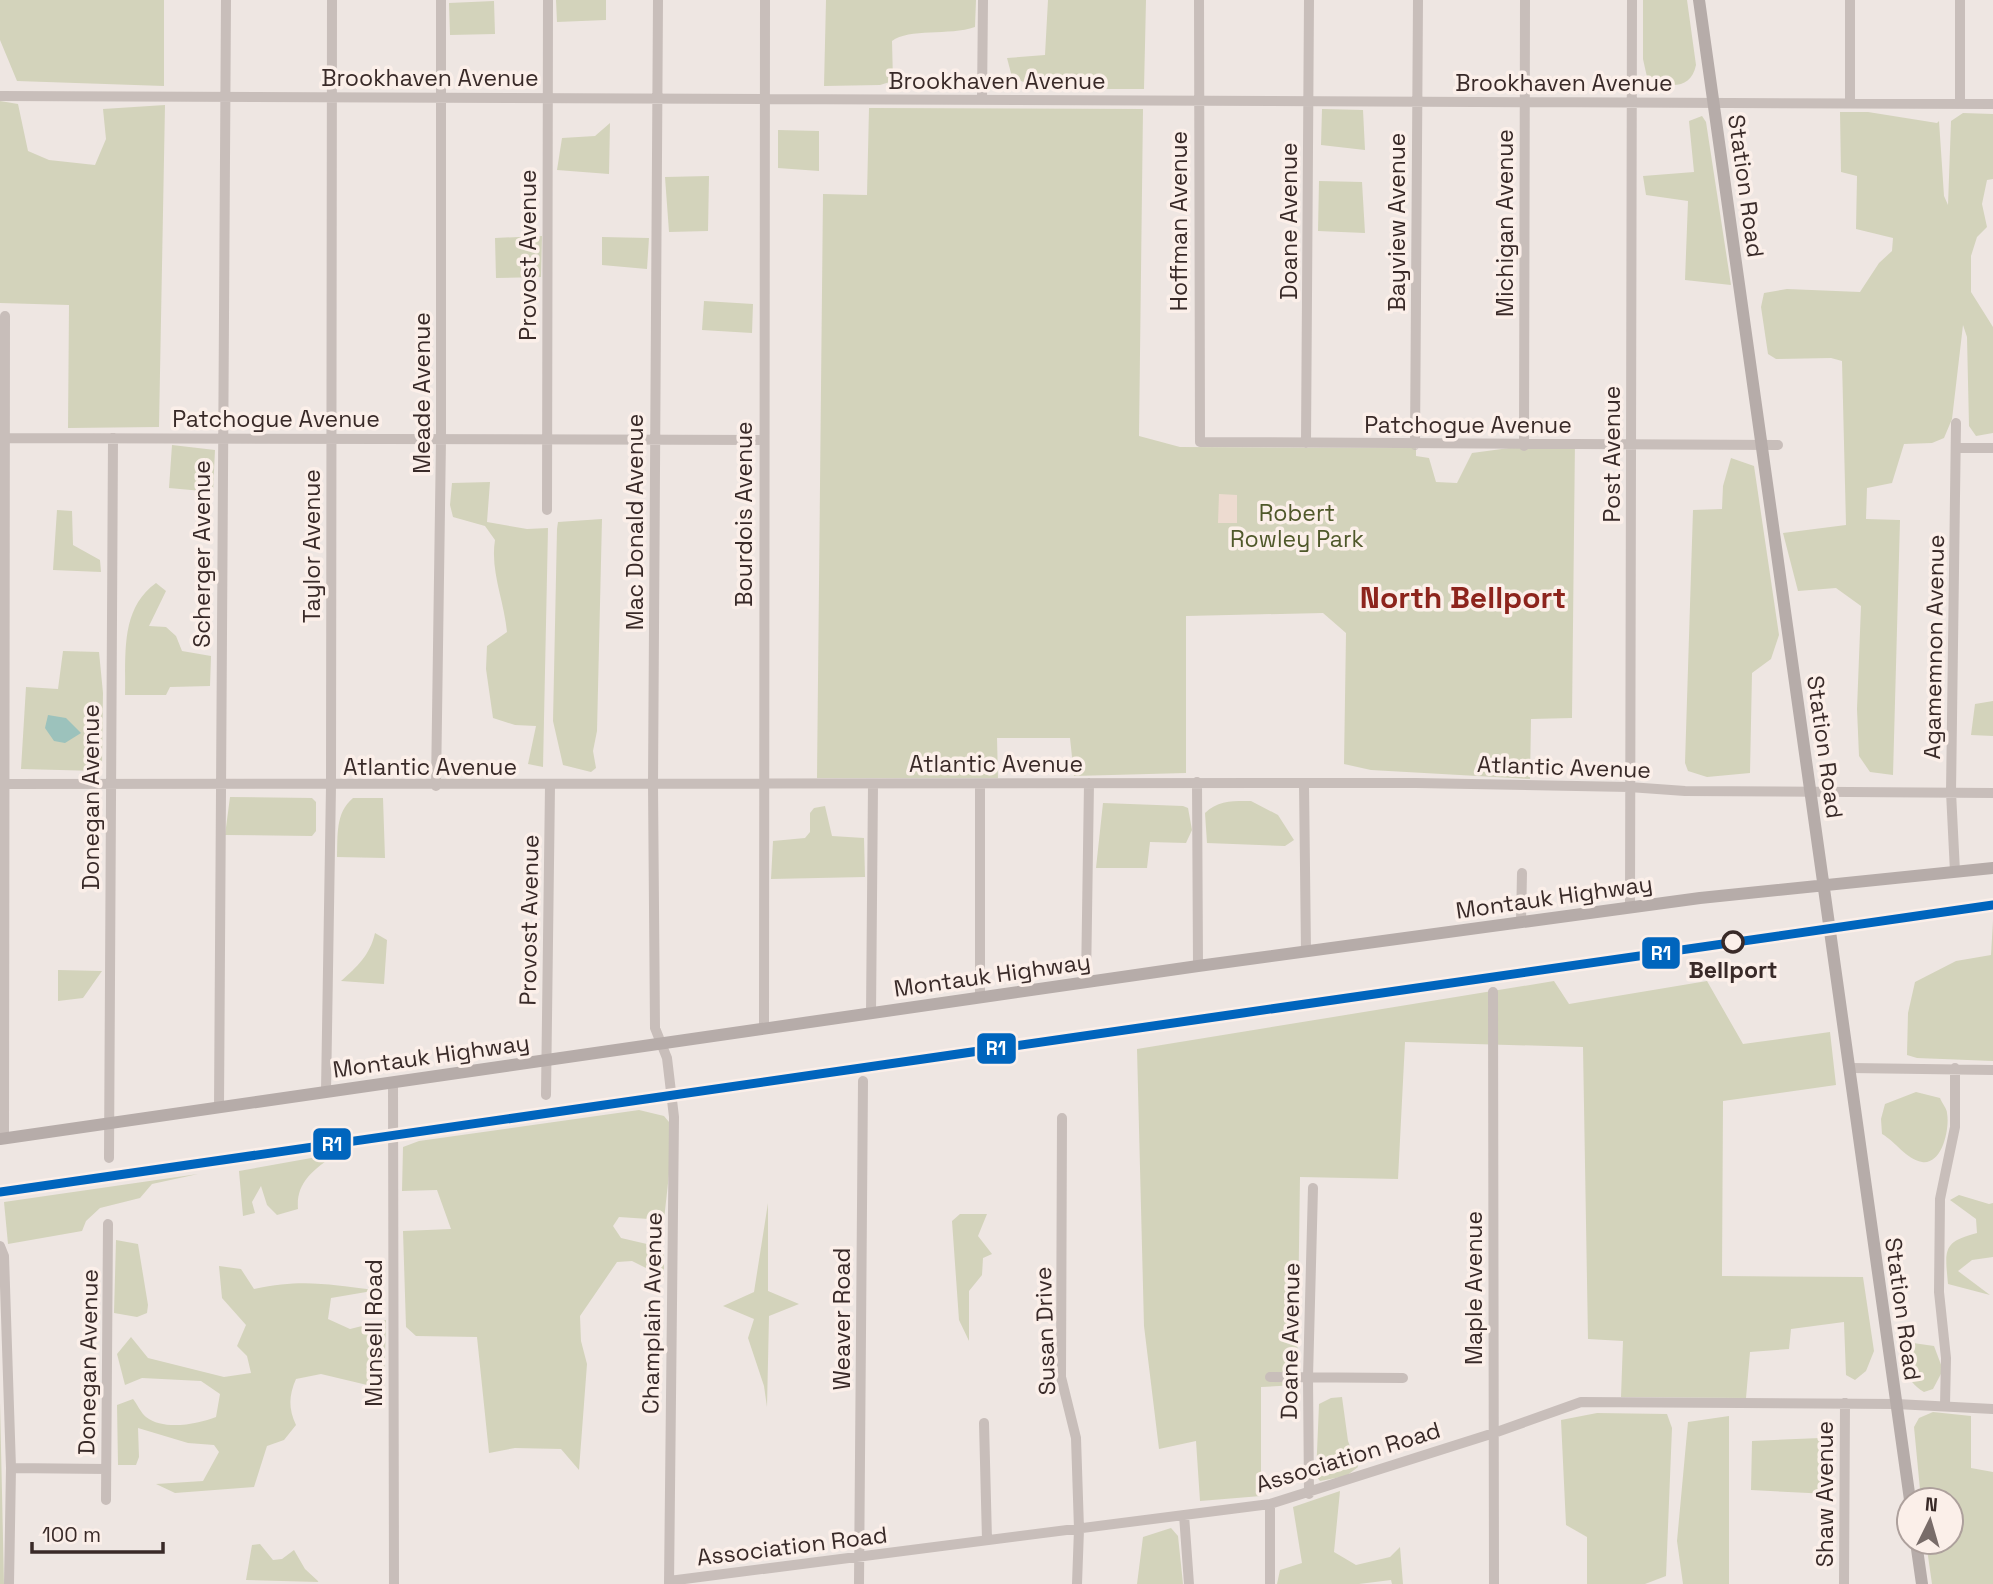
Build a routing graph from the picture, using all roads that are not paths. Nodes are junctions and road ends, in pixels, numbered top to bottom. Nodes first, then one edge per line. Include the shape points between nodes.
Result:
1 (226, 0) edge
2 (332, 0) edge
3 (441, 0) edge
4 (548, 0) edge
5 (658, 0) edge
6 (765, 0) edge
7 (983, 0) edge
8 (1199, 0) edge
9 (1309, 0) edge
10 (1418, 0) edge
11 (1525, 0) edge
12 (1632, 0) edge
13 (1699, 0) edge
14 (1850, 0) edge
15 (1960, 0) edge
16 (0, 96) edge
17 (225, 97) junction
18 (331, 97) junction
19 (441, 98) junction
20 (546, 98) junction
21 (658, 99) junction
22 (764, 99) junction
23 (982, 100) junction
24 (1198, 101) junction
25 (1309, 101) junction
26 (1417, 101) junction
27 (1524, 102) junction
28 (1631, 102) junction
29 (1714, 103) junction
30 (1850, 103) junction
31 (1960, 104) junction
32 (1993, 104) edge
33 (5, 316) dead end
34 (1956, 423) dead end
35 (222, 437) junction
36 (2, 438) edge
37 (113, 438) junction
38 (331, 438) junction
39 (441, 439) junction
40 (548, 439) junction
41 (654, 439) junction
42 (763, 440) junction
43 (1200, 442) joint
44 (1306, 443) junction
45 (1415, 445) junction
46 (1632, 445) junction
47 (1760, 445) junction
48 (1778, 445) dead end
49 (1524, 446) junction
50 (1956, 448) junction
51 (1993, 448) edge
52 (547, 510) dead end
53 (1198, 782) junction
54 (1090, 783) junction
55 (1304, 783) junction
56 (2, 784) edge
57 (764, 784) junction
58 (980, 784) junction
59 (110, 785) junction
60 (220, 785) junction
61 (653, 785) junction
62 (873, 785) junction
63 (331, 786) junction
64 (436, 786) junction
65 (550, 786) junction
66 (1629, 787) junction
67 (1811, 792) junction
68 (1951, 792) junction
69 (1993, 793) edge
70 (1993, 868) edge
71 (1955, 872) junction
72 (1522, 873) dead end
73 (1824, 884) junction
74 (1630, 908) junction
75 (1521, 922) junction
76 (1306, 952) junction
77 (1198, 966) junction
78 (1086, 982) junction
79 (1493, 992) dead end
80 (980, 998) junction
81 (871, 1014) junction
82 (764, 1029) junction
83 (662, 1044) junction
84 (546, 1061) junction
85 (1851, 1068) junction
86 (1955, 1068) junction
87 (1993, 1070) edge
88 (863, 1081) dead end
89 (393, 1082) junction
90 (326, 1092) junction
91 (546, 1095) dead end
92 (219, 1108) junction
93 (1062, 1118) dead end
94 (109, 1124) junction
95 (2, 1139) edge
96 (109, 1157) dead end
97 (1312, 1188) dead end
98 (108, 1224) dead end
99 (0, 1246) edge
100 (1270, 1377) dead end
101 (1308, 1377) junction
102 (1403, 1378) dead end
103 (1845, 1403) junction
104 (1896, 1404) junction
105 (1945, 1405) junction
106 (1993, 1409) edge
107 (984, 1423) dead end
108 (1494, 1433) junction
109 (11, 1468) junction
110 (106, 1469) junction
111 (1908, 1486) edge
112 (1309, 1494) junction
113 (106, 1500) dead end
114 (1270, 1504) junction
115 (1184, 1515) junction
116 (1079, 1529) junction
117 (987, 1541) junction
118 (1918, 1556) edge
119 (859, 1557) junction
120 (669, 1582) edge
121 (9, 1584) edge
122 (394, 1584) edge
123 (859, 1584) edge
124 (1077, 1584) edge
125 (1189, 1584) edge
126 (1270, 1584) edge
127 (1494, 1584) edge
128 (1844, 1584) edge
129 (1922, 1584) edge

1 - 17 street, Scherger Avenue
2 - 18 street, Taylor Avenue
3 - 19 street, Meade Avenue
4 - 20 street, Provost Avenue
5 - 21 street, Mac Donald Avenue
6 - 22 street, Bourdois Avenue
7 - 23 street
8 - 24 street, Hoffman Avenue
9 - 25 street, Doane Avenue
10 - 26 street, Bayview Avenue
11 - 27 street, Michigan Avenue
12 - 28 street, Post Avenue
13 - 29 main road, Station Road
14 - 30 street
15 - 31 street
16 - 17 street, Brookhaven Avenue
17 - 18 street, Brookhaven Avenue
17 - 35 street, Scherger Avenue
18 - 19 street, Brookhaven Avenue
18 - 38 street, Taylor Avenue
19 - 20 street, Brookhaven Avenue
19 - 39 street, Meade Avenue
20 - 21 street, Brookhaven Avenue
20 - 40 street, Provost Avenue
21 - 22 street, Brookhaven Avenue
21 - 41 street, Mac Donald Avenue
22 - 23 street, Brookhaven Avenue
22 - 42 street, Bourdois Avenue
23 - 24 street, Brookhaven Avenue
24 - 25 street, Brookhaven Avenue
24 - 43 street, Hoffman Avenue
25 - 26 street, Brookhaven Avenue
25 - 44 street, Doane Avenue
26 - 27 street, Brookhaven Avenue
26 - 45 street, Bayview Avenue
27 - 28 street, Brookhaven Avenue
27 - 49 street, Michigan Avenue
28 - 29 street, Brookhaven Avenue
28 - 46 street, Post Avenue
29 - 30 street, Brookhaven Avenue
29 - 47 main road, Station Road
30 - 31 street, Brookhaven Avenue
31 - 32 street, Brookhaven Avenue
33 - 36 street
34 - 50 street, Agamemnon Avenue
35 - 37 street, Patchogue Avenue
35 - 38 street, Patchogue Avenue
35 - 60 street, Scherger Avenue
36 - 37 street, Patchogue Avenue
36 - 56 street
37 - 59 street, Donegan Avenue
38 - 39 street, Patchogue Avenue
38 - 63 street, Taylor Avenue
39 - 40 street, Patchogue Avenue
39 - 64 street, Meade Avenue
40 - 41 street, Patchogue Avenue
40 - 52 street, Provost Avenue
41 - 42 street, Patchogue Avenue
41 - 61 street, Mac Donald Avenue
42 - 57 street, Bourdois Avenue
43 - 44 street, Patchogue Avenue
44 - 45 street, Patchogue Avenue
45 - 49 street, Patchogue Avenue
46 - 47 street, Patchogue Avenue
46 - 49 street, Patchogue Avenue
46 - 66 street, Post Avenue
47 - 48 street, Patchogue Avenue
47 - 67 main road, Station Road
50 - 51 street
50 - 68 street, Agamemnon Avenue
53 - 54 street, Atlantic Avenue
53 - 55 street, Atlantic Avenue
53 - 77 street
54 - 58 street, Atlantic Avenue
54 - 78 street
55 - 66 street, Atlantic Avenue
55 - 76 street
56 - 59 street, Atlantic Avenue
56 - 95 street
57 - 61 street, Atlantic Avenue
57 - 62 street, Atlantic Avenue
57 - 82 street, Bourdois Avenue
58 - 62 street, Atlantic Avenue
58 - 80 street
59 - 60 street, Atlantic Avenue
59 - 94 street, Donegan Avenue
60 - 63 street, Atlantic Avenue
60 - 92 street, Scherger Avenue
61 - 65 street, Atlantic Avenue
61 - 83 street, Mac Donald Avenue via 656,1028
62 - 81 street
63 - 64 street, Atlantic Avenue
63 - 90 street, Taylor Avenue
64 - 65 street, Atlantic Avenue
65 - 84 street, Provost Avenue
66 - 67 street, Atlantic Avenue
66 - 74 street, Post Avenue
67 - 68 street, Atlantic Avenue
67 - 73 main road, Station Road
68 - 69 street, Atlantic Avenue
68 - 71 street, Agamemnon Avenue
70 - 71 main road, Montauk Highway
71 - 73 main road, Montauk Highway
72 - 75 street
73 - 74 main road, Montauk Highway
73 - 85 main road, Station Road
74 - 75 main road, Montauk Highway
75 - 76 main road, Montauk Highway
76 - 77 main road, Montauk Highway
77 - 78 main road, Montauk Highway
78 - 80 main road, Montauk Highway
79 - 108 street, Maple Avenue
80 - 81 main road, Montauk Highway
81 - 82 main road, Montauk Highway
82 - 83 main road, Montauk Highway
83 - 84 main road, Montauk Highway
83 - 120 street, Champlain Avenue via 674,1128
84 - 89 main road, Montauk Highway
84 - 91 street, Provost Avenue
85 - 86 street
85 - 104 main road, Station Road
86 - 87 street
86 - 105 street via 1955,1126 1940,1199
88 - 119 street, Weaver Road
89 - 90 main road, Montauk Highway
89 - 122 street, Munsell Road
90 - 92 main road, Montauk Highway
92 - 94 main road, Montauk Highway
93 - 116 street, Susan Drive via 1062,1377 1076,1438
94 - 95 main road, Montauk Highway
94 - 96 street, Donegan Avenue
97 - 101 street, Doane Avenue
98 - 110 street, Donegan Avenue
99 - 109 street via 7,1309
100 - 101 street
101 - 102 street
101 - 112 street, Doane Avenue
103 - 104 street, Association Road
103 - 108 street, Association Road via 1581,1402
103 - 128 street, Shaw Avenue
104 - 105 street, Association Road
104 - 111 main road, Station Road
105 - 106 street, Association Road
107 - 117 street
108 - 112 street, Association Road
108 - 127 street, Maple Avenue
109 - 110 street
109 - 121 street
110 - 113 street, Donegan Avenue
112 - 114 street, Association Road
114 - 115 street, Association Road
114 - 126 street
115 - 116 street, Association Road
115 - 125 street
116 - 117 street, Association Road
116 - 124 street, Susan Drive
117 - 119 street, Association Road
118 - 129 main road
119 - 120 street, Association Road
119 - 123 street, Weaver Road

